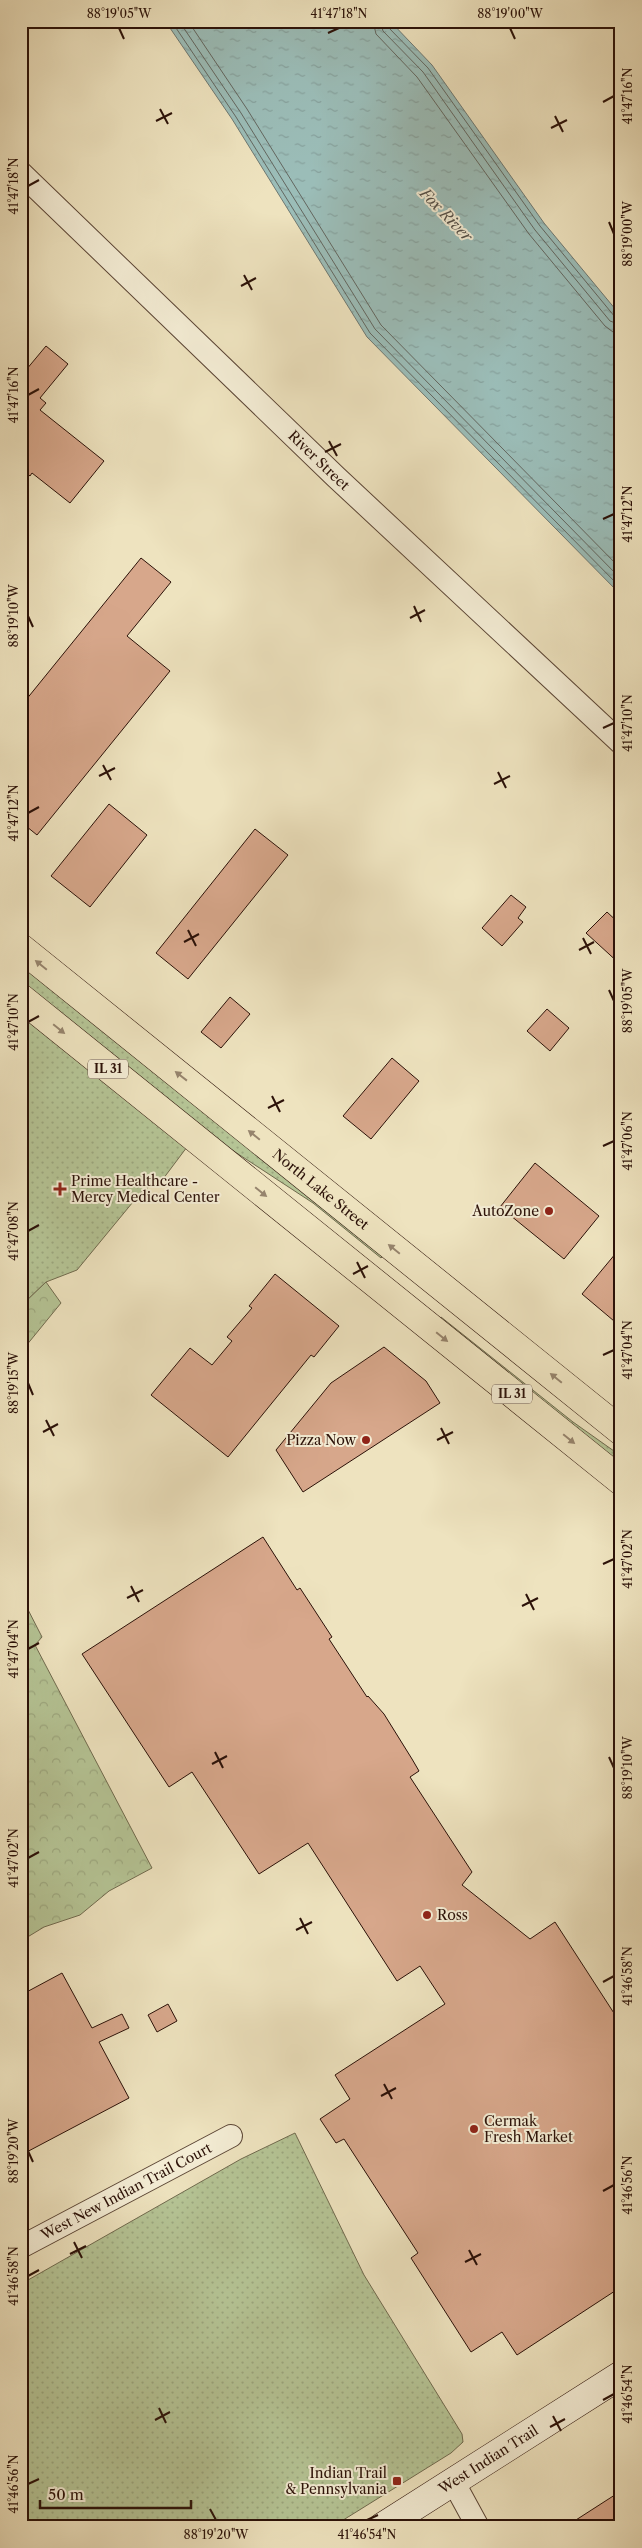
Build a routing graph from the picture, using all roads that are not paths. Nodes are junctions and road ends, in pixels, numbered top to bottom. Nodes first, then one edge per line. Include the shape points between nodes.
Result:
1 (21, 173) edge
2 (621, 743) edge
3 (21, 948) edge
4 (21, 998) edge
5 (621, 1431) edge
6 (621, 1481) edge
7 (231, 2136) dead end
8 (21, 2247) edge
9 (621, 2375) edge
10 (454, 2482) junction
11 (382, 2527) edge
12 (478, 2527) edge

1 - 2 street, River Street via 329,470
5 -> 3 main road, North Lake Street
4 -> 6 main road, IL 31
7 - 8 street, West New Indian Trail Court
9 - 10 main road, West Indian Trail
10 - 11 main road, West Indian Trail
10 - 12 street

